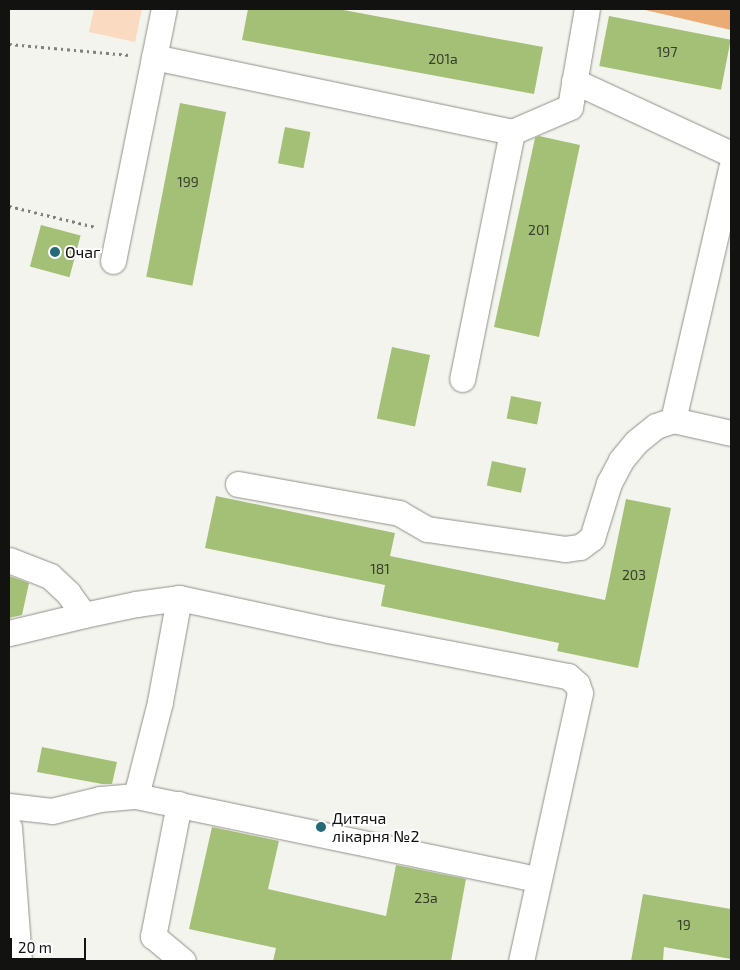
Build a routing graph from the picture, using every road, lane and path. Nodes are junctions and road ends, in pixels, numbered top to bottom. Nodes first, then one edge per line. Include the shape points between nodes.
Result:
1 (164, 9) edge
2 (587, 9) edge
3 (9, 44) edge
4 (154, 57) junction
5 (574, 80) junction
6 (512, 132) junction
7 (731, 154) edge
8 (731, 168) edge
9 (9, 206) edge
10 (118, 232) junction
11 (113, 261) dead end
12 (462, 380) dead end
13 (673, 420) junction
14 (731, 433) edge
15 (238, 484) dead end
16 (9, 560) edge
17 (179, 598) junction
18 (84, 615) junction
19 (9, 633) edge
20 (136, 796) junction
21 (179, 804) junction
22 (9, 806) edge
23 (9, 827) edge
24 (538, 879) junction
25 (19, 961) edge
26 (184, 961) edge
27 (521, 961) edge

1 - 4 street
2 - 5 street
3 - 4 path
4 - 6 street
4 - 10 street
5 - 6 street via 570,107
5 - 7 street
6 - 12 street
8 - 13 street
9 - 10 path
10 - 11 street
13 - 14 street
13 - 15 street via 656,426 621,460 609,483 592,538 580,547 565,549 426,529 400,512
16 - 18 street via 50,576
17 - 18 street
17 - 20 street via 160,702
17 - 24 street via 568,676 577,684 580,693
18 - 19 street
20 - 21 street
20 - 22 street via 100,799 52,810
21 - 24 street
21 - 26 street via 153,936
23 - 25 street
24 - 27 street

